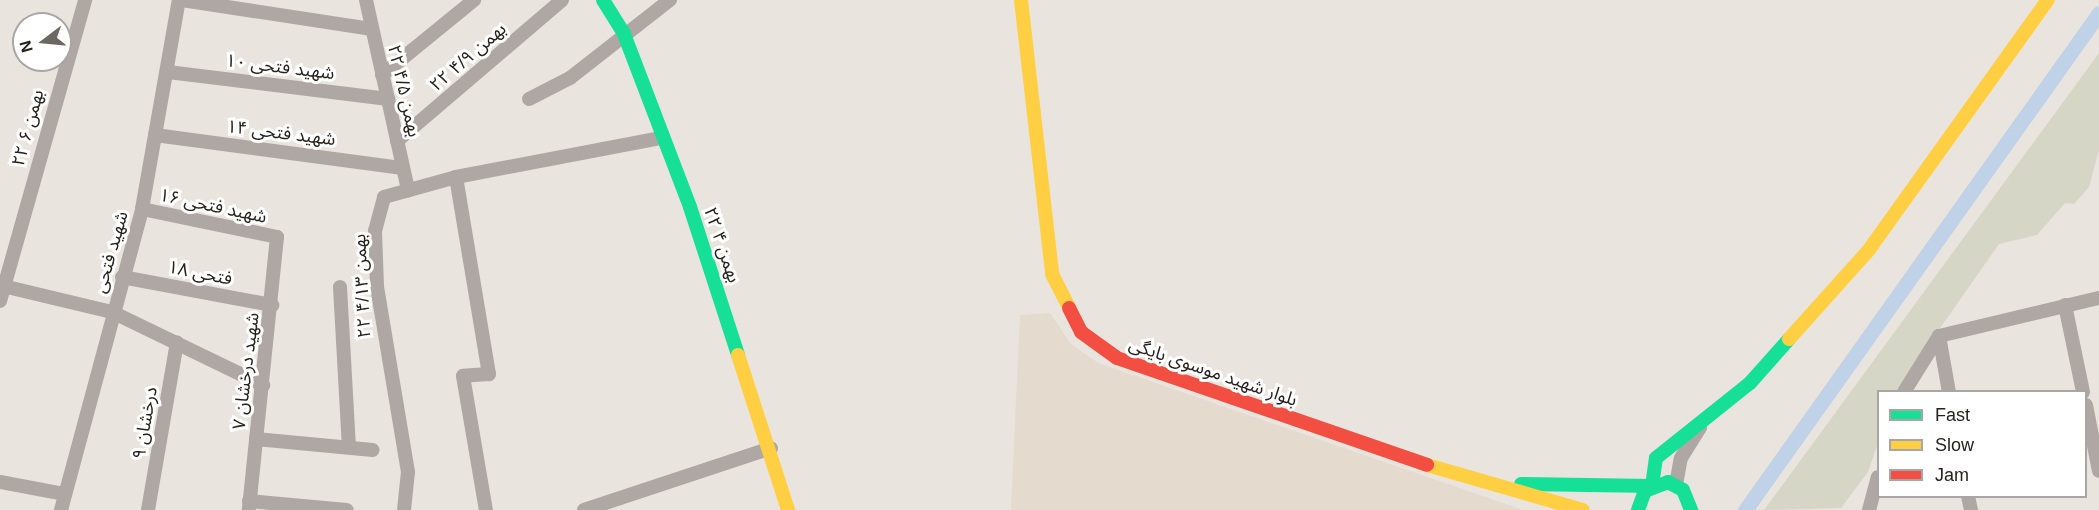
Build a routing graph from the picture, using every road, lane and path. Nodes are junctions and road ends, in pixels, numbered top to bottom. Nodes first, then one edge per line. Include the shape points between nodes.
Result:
1 (85, 0) edge
2 (180, 0) edge
3 (366, 0) edge
4 (474, 0) edge
5 (562, 0) edge
6 (603, 0) edge
7 (670, 0) edge
8 (1021, 0) edge
9 (2048, 0) edge
10 (370, 29) junction
11 (624, 34) junction
12 (168, 72) junction
13 (382, 75) junction
14 (388, 99) junction
15 (529, 99) dead end
16 (155, 135) junction
17 (661, 138) junction
18 (397, 141) junction
19 (403, 168) junction
20 (456, 177) junction
21 (408, 190) junction
22 (142, 209) junction
23 (277, 237) joint
24 (122, 277) junction
25 (340, 286) dead end
26 (1, 295) edge
27 (2099, 298) edge
28 (272, 305) junction
29 (2065, 305) junction
30 (112, 312) junction
31 (1939, 336) junction
32 (177, 342) junction
33 (263, 385) junction
34 (1905, 390) edge
35 (1949, 390) edge
36 (2083, 390) edge
37 (2087, 414) edge
38 (1701, 426) junction
39 (256, 439) junction
40 (349, 447) junction
41 (771, 448) junction
42 (372, 450) dead end
43 (2099, 471) edge
44 (1877, 481) edge
45 (0, 482) edge
46 (1492, 482) junction
47 (1676, 485) junction
48 (1652, 486) junction
49 (65, 494) junction
50 (249, 506) edge
51 (61, 510) edge
52 (148, 510) edge
53 (347, 510) edge
54 (404, 510) edge
55 (486, 510) edge
56 (584, 510) edge
57 (788, 510) edge
58 (1583, 510) edge
59 (1638, 510) edge
60 (1691, 510) edge
61 (1869, 510) edge

1 - 26 street, ۲۲ بهمن ۶
2 - 10 street
2 - 12 street, شهید فتحی
3 - 10 street, ۲۲ بهمن ۴/۵
4 - 13 street
5 - 18 street, ۲۲ بهمن ۴/۹
6 - 11 street, ۲۲ بهمن ۴
7 - 11 street
8 - 46 street, بلوار شهید موسوی بایگی via 1052,274 1081,332 1117,358
9 - 38 street via 1868,251 1750,383
10 - 13 street, ۲۲ بهمن ۴/۵
11 - 15 street via 570,78
11 - 17 street, ۲۲ بهمن ۴
12 - 14 street, شهید فتحی ۱۰
12 - 16 street, شهید فتحی
13 - 14 street, ۲۲ بهمن ۴/۵
14 - 18 street, ۲۲ بهمن ۴/۵
16 - 19 street, شهید فتحی ۱۴
16 - 22 street, شهید فتحی
17 - 20 street, ۲۲ بهمن ۴/۱۳
17 - 41 street, ۲۲ بهمن ۴ via 690,207
18 - 19 street, ۲۲ بهمن ۴/۵
19 - 21 street, ۲۲ بهمن ۴/۵
20 - 21 street, ۲۲ بهمن ۴/۱۳
20 - 55 street via 489,374 463,376
21 - 54 street, ۲۲ بهمن ۴/۱۳ via 384,197 375,231 385,355 408,472
22 - 23 street, شهید فتحی ۱۶
22 - 24 street, شهید فتحی
23 - 28 street, شهید درخشان ۷
24 - 28 street, فتحی ۱۸
24 - 30 street, شهید فتحی
25 - 40 street
26 - 30 street
27 - 29 street
28 - 33 street, شهید درخشان ۷
29 - 31 street
29 - 36 street
30 - 32 street
30 - 49 street, شهید فتحی
31 - 34 street
31 - 35 street
32 - 33 street
32 - 52 street, درخشان ۹
33 - 39 street, شهید درخشان ۷
37 - 43 street
38 - 47 street via 1681,458
38 - 48 street via 1656,458
39 - 40 street
39 - 50 street, شهید درخشان ۷
40 - 42 street
41 - 56 street
41 - 57 street, ۲۲ بهمن ۴
44 - 61 street
45 - 49 street
46 - 48 street, بلوار شهید موسوی بایگی
46 - 58 street, بلوار شهید موسوی بایگی
47 - 48 street, بلوار شهید موسوی بایگی
47 - 60 street via 1688,496
48 - 59 street
49 - 51 street, شهید فتحی
50 - 53 street

